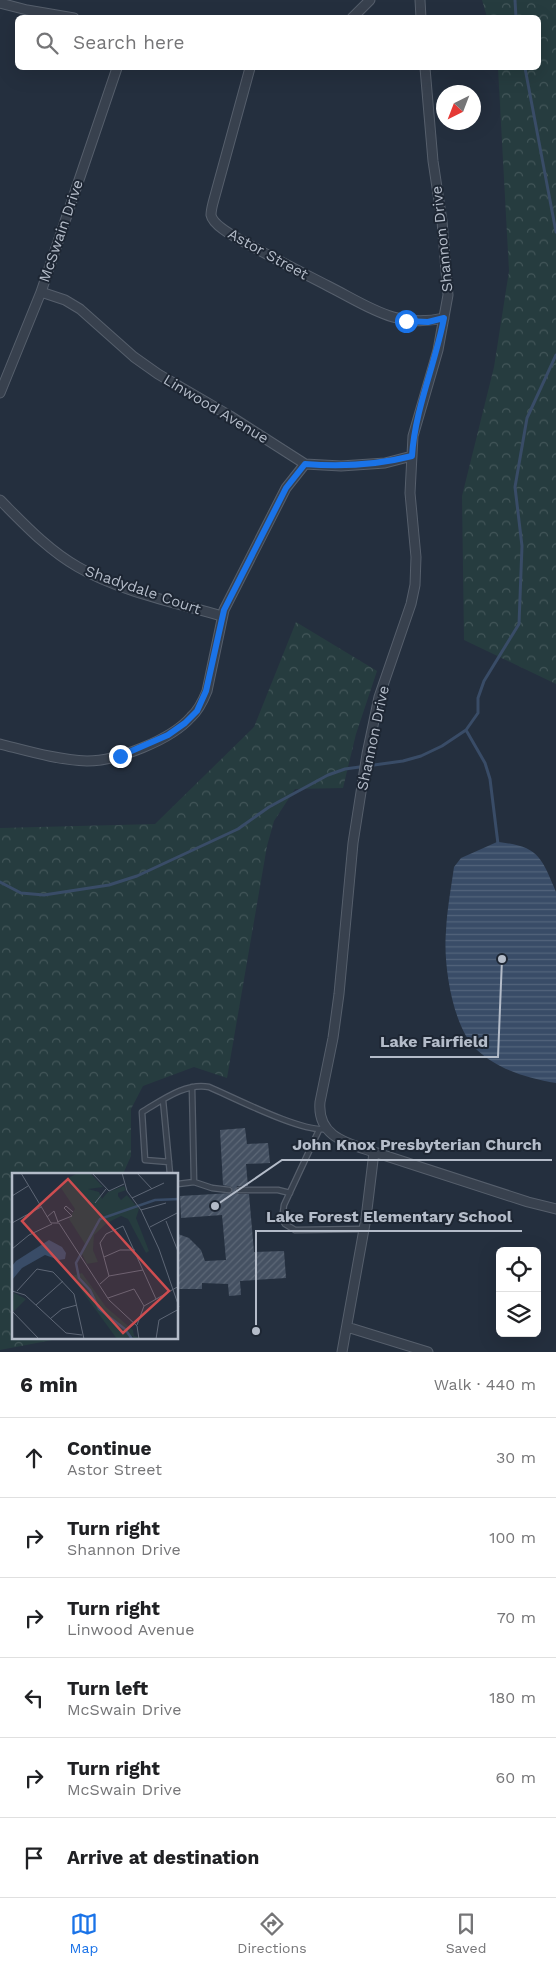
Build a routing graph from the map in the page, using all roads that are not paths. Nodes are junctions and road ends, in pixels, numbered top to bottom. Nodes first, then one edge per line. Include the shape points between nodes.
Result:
1 (370, 0) edge
2 (420, 0) edge
3 (0, 3) edge
4 (56, 15) edge
5 (355, 15) edge
6 (421, 15) edge
7 (116, 70) edge
8 (249, 70) edge
9 (425, 70) edge
10 (40, 292) junction
11 (444, 318) junction
12 (0, 393) edge
13 (412, 456) junction
14 (305, 464) junction
15 (0, 500) edge
16 (222, 616) junction
17 (0, 744) edge
18 (192, 1087) junction
19 (163, 1100) junction
20 (323, 1130) junction
21 (374, 1152) junction
22 (168, 1162) junction
23 (170, 1173) edge
24 (194, 1182) junction
25 (179, 1184) edge
26 (229, 1190) dead end
27 (239, 1190) dead end
28 (290, 1193) junction
29 (556, 1209) edge
30 (364, 1229) junction
31 (347, 1327) junction
32 (342, 1352) edge
33 (428, 1352) edge

1 - 5 street
2 - 6 street
3 - 4 street
7 - 10 street, McSwain Drive
8 - 11 street, Astor Street via 212,203 211,214 215,222 246,243 381,314 406,321 428,322
9 - 11 street, Shannon Drive via 448,276
10 - 12 street, McSwain Drive
10 - 14 street, Linwood Avenue via 80,309 158,374
11 - 13 street, Shannon Drive via 416,425
13 - 14 street, Linwood Avenue via 385,463
13 - 20 street, Shannon Drive via 410,492 416,585 379,697 367,754 352,843 339,994 320,1102
14 - 16 street via 286,488
15 - 16 street, Shadydale Court via 38,537 77,567 101,579 162,600
16 - 17 street via 203,701 191,718 168,735 120,756 86,761
18 - 19 lane
18 - 20 lane via 209,1087 299,1125
18 - 24 lane
19 - 22 lane
19 - 22 lane via 142,1112 145,1160
20 - 21 street
20 - 28 lane
21 - 29 street
21 - 30 street
22 - 23 lane
24 - 25 lane
24 - 26 lane
27 - 28 lane
28 - 30 lane via 282,1214 290,1228
30 - 31 street
31 - 32 street
31 - 33 street

